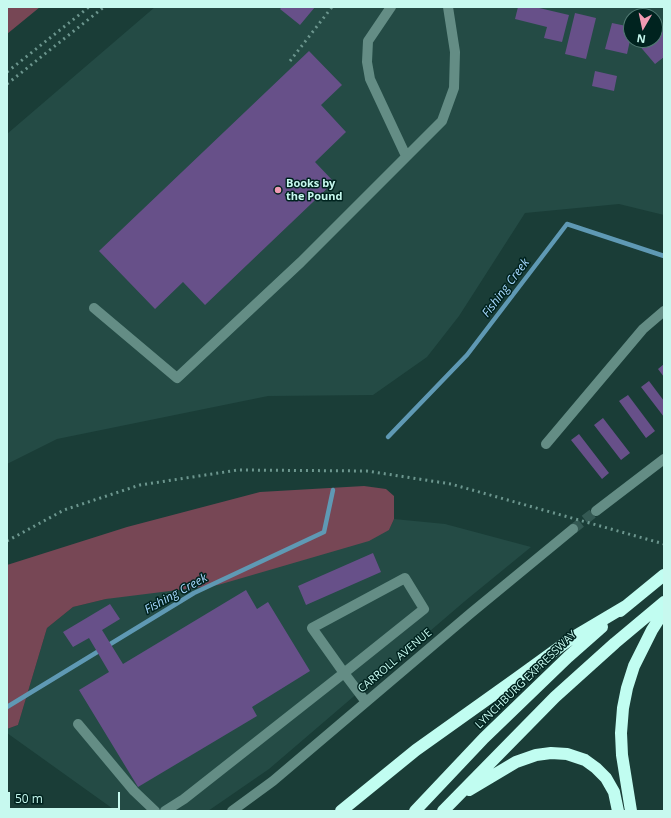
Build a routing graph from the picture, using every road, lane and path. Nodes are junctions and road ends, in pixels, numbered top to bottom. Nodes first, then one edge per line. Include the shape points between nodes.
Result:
1 (391, 7) edge
2 (448, 7) edge
3 (406, 156) junction
4 (94, 308) dead end
5 (664, 311) edge
6 (546, 444) dead end
7 (664, 459) edge
8 (596, 511) tunnel mouth
9 (573, 529) tunnel mouth
10 (664, 575) edge
11 (664, 602) edge
12 (626, 606) junction
13 (664, 611) edge
14 (344, 673) junction
15 (366, 702) junction
16 (78, 724) dead end
17 (454, 799) junction
18 (155, 811) edge
19 (165, 811) edge
20 (232, 811) edge
21 (341, 811) edge
22 (414, 811) edge
23 (443, 811) edge
24 (618, 811) edge
25 (631, 811) edge

1 - 3 street via 368,40 367,62 370,79
2 - 3 street via 456,52 454,88 442,121
3 - 4 street via 301,262 177,378
5 - 6 street via 643,329
7 - 8 street
9 - 15 street, CARROLL AVENUE
10 - 12 highway, LYNCHBURG EXPRESSWAY
11 - 17 highway via 555,697
12 - 21 highway via 572,638 416,750
12 - 22 highway, LYNCHBURG EXPRESSWAY via 568,657
13 - 25 highway via 634,666 623,708 622,755
14 - 14 street via 312,628 405,578 424,609
14 - 15 street
14 - 19 street via 184,799
15 - 20 street, CARROLL AVENUE via 273,781
16 - 18 street via 134,791
17 - 23 highway
17 - 24 highway via 516,762 536,755 568,754 585,760 606,778 614,792

